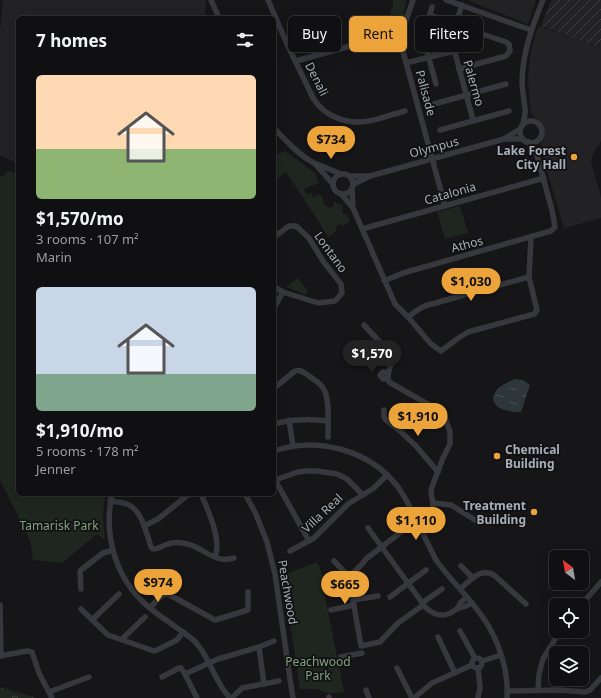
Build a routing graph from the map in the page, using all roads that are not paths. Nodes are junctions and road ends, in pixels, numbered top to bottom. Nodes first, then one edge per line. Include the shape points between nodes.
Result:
1 (211, 0) edge
2 (268, 0) edge
3 (413, 0) edge
4 (446, 0) edge
5 (543, 0) edge
6 (462, 5) junction
7 (432, 7) dead end
8 (430, 15) joint
9 (218, 16) edge
10 (275, 16) edge
11 (458, 16) edge
12 (276, 17) edge
13 (407, 17) edge
14 (531, 30) junction
15 (483, 34) edge
16 (349, 46) edge
17 (403, 52) edge
18 (450, 52) edge
19 (454, 52) edge
20 (428, 57) junction
21 (296, 61) junction
22 (406, 63) junction
23 (459, 69) junction
24 (436, 84) dead end
25 (506, 84) dead end
26 (466, 94) junction
27 (434, 104) dead end
28 (526, 110) junction
29 (405, 111) dead end
30 (509, 111) dead end
31 (474, 120) junction
32 (533, 121) junction
33 (522, 126) junction
34 (276, 130) edge
35 (440, 130) dead end
36 (504, 139) junction
37 (538, 139) junction
38 (526, 141) junction
39 (536, 152) junction
40 (432, 159) junction
41 (314, 163) junction
42 (341, 174) junction
43 (350, 176) junction
44 (370, 176) junction
45 (544, 178) junction
46 (333, 184) junction
47 (353, 187) junction
48 (342, 195) junction
49 (445, 206) junction
50 (353, 208) junction
51 (362, 229) junction
52 (276, 236) edge
53 (531, 238) junction
54 (529, 277) junction
55 (384, 281) junction
56 (276, 288) edge
57 (283, 292) junction
58 (276, 304) edge
59 (408, 317) junction
60 (364, 325) dead end
61 (276, 386) edge
62 (384, 410) dead end
63 (289, 420) junction
64 (328, 421) junction
65 (276, 423) edge
66 (328, 437) dead end
67 (293, 446) junction
68 (276, 450) edge
69 (438, 472) junction
70 (387, 475) junction
71 (276, 478) edge
72 (276, 483) edge
73 (363, 495) junction
74 (111, 496) edge
75 (187, 496) edge
76 (202, 496) edge
77 (246, 496) edge
78 (110, 501) junction
79 (433, 503) junction
80 (474, 520) dead end
81 (417, 522) junction
82 (144, 526) junction
83 (368, 528) dead end
84 (402, 532) dead end
85 (309, 541) junction
86 (382, 547) junction
87 (113, 550) junction
88 (290, 551) dead end
89 (215, 557) junction
90 (234, 558) dead end
91 (334, 561) dead end
92 (462, 566) dead end
93 (426, 570) dead end
94 (349, 577) junction
95 (473, 578) junction
96 (601, 582) edge
97 (408, 583) junction
98 (81, 589) dead end
99 (442, 589) dead end
100 (460, 590) junction
101 (248, 592) dead end
102 (119, 594) dead end
103 (378, 596) dead end
104 (390, 597) dead end
105 (467, 597) junction
106 (587, 598) edge
107 (353, 603) junction
108 (472, 603) junction
109 (422, 604) junction
110 (526, 604) dead end
111 (0, 605) edge
112 (150, 608) junction
113 (81, 609) dead end
114 (457, 609) junction
115 (331, 610) dead end
116 (145, 617) dead end
117 (92, 620) junction
118 (460, 631) dead end
119 (183, 632) junction
120 (438, 637) dead end
121 (556, 638) edge
122 (122, 639) junction
123 (274, 641) dead end
124 (259, 647) junction
125 (362, 653) dead end
126 (501, 655) junction
127 (1, 656) edge
128 (341, 657) dead end
129 (475, 658) junction
130 (482, 661) junction
131 (210, 662) junction
132 (475, 666) junction
133 (397, 668) dead end
134 (455, 673) junction
135 (185, 674) junction
136 (89, 677) dead end
137 (162, 677) dead end
138 (601, 678) edge
139 (279, 681) dead end
140 (264, 684) junction
141 (366, 690) dead end
142 (538, 690) junction
143 (507, 691) junction
144 (50, 695) edge
145 (197, 698) edge
146 (231, 698) edge
147 (293, 698) edge
148 (369, 698) edge
149 (413, 698) edge
150 (478, 698) edge
151 (507, 698) edge

1 - 9 street
2 - 10 street, Denali
3 - 13 street
4 - 6 street
5 - 14 street
6 - 11 street, Palermo
6 - 14 street
7 - 8 street
8 - 20 street via 423,37
12 - 21 street, Denali
14 - 28 street via 523,63 523,98
15 - 23 street via 509,44 508,54
16 - 21 street
17 - 22 street, Palisade
18 - 20 street
19 - 23 street, Palermo
20 - 22 street
20 - 24 street
21 - 29 street, Denali via 316,103 335,118 348,122 369,121
22 - 40 street, Palisade
23 - 26 street, Palermo
25 - 26 street
26 - 27 street
26 - 31 street, Palermo
28 - 32 street
28 - 33 street
30 - 31 street
31 - 35 street
32 - 33 street
32 - 37 street via 541,128
33 - 36 street, Olympus
33 - 38 street via 520,134
34 - 41 street
36 - 38 street, Olympus
36 - 40 street, Olympus
37 - 38 street
37 - 39 street
38 - 39 street
39 - 45 street
40 - 44 street, Olympus
40 - 49 street, Palisade
41 - 42 street
41 - 46 street
42 - 43 street
42 - 46 street via 335,177
43 - 44 street, Olympus
43 - 47 street
44 - 47 street, Olympus
45 - 49 street, Catalonia
45 - 53 street, Athos via 555,227
46 - 48 street via 334,190
47 - 48 street via 347,194
47 - 50 street
48 - 50 street
49 - 51 street, Catalonia
50 - 51 street
51 - 55 street
52 - 57 street, Lontano via 289,226 296,226 309,238 323,262 341,284 342,293 335,301 318,303
53 - 54 street
53 - 55 street, Athos via 403,273
54 - 59 street via 425,306
54 - 59 street via 537,310 534,314 468,332 441,351 431,344
55 - 59 street via 395,304
56 - 57 street, Lontano
57 - 58 street
60 - 69 street via 394,358 387,376 389,382 438,410 445,418 451,440
61 - 64 street via 295,371 302,371 324,389
62 - 69 street via 386,420 416,446
63 - 64 street
63 - 65 street
63 - 67 street
64 - 66 street
67 - 68 street
67 - 70 street via 314,444 340,448 366,460
69 - 79 street via 432,487
70 - 73 street, Villa Real
70 - 81 street via 404,496
71 - 73 street via 305,471 337,474 348,479
72 - 85 street
73 - 85 street, Villa Real via 348,504
74 - 78 street
75 - 82 street via 158,519
76 - 89 street via 214,529 217,545
77 - 147 street, Peachwood via 267,542 275,574
78 - 82 street via 129,505 138,514
78 - 87 street via 109,525
79 - 80 street via 451,505
79 - 81 street via 428,516
81 - 100 street via 441,567
82 - 89 street via 154,550 167,544 182,543
83 - 86 street
84 - 86 street
85 - 88 street, Villa Real
86 - 94 street
86 - 97 street
87 - 98 street via 103,552 81,570
87 - 112 street via 124,578
89 - 90 street via 223,560
91 - 94 street
92 - 95 street
93 - 97 street
94 - 107 street
95 - 100 street
95 - 110 street via 483,572 491,573
96 - 106 street
97 - 104 street
97 - 109 street
99 - 109 street
100 - 105 street
101 - 112 street via 248,610 215,620 168,594 161,596
102 - 117 street
103 - 107 street
105 - 108 street
105 - 114 street
107 - 109 street via 361,646 380,642 398,623
107 - 115 street
108 - 114 street
108 - 126 street via 488,624
109 - 114 street via 436,614 442,615
111 - 127 street
112 - 119 street
113 - 117 street
116 - 122 street
117 - 122 street via 108,635
118 - 129 street
119 - 122 street via 177,640 154,651
119 - 131 street via 196,642
120 - 134 street
121 - 142 street via 543,659
123 - 124 street
124 - 131 street
124 - 140 street
125 - 128 street
126 - 130 street
126 - 143 street
127 - 144 street via 32,652
129 - 130 street via 478,657
129 - 132 street via 472,660
130 - 132 street via 482,665
131 - 135 street
131 - 146 street via 224,691
132 - 134 street
132 - 150 street via 480,688
133 - 149 street
134 - 149 street via 432,683
135 - 137 street via 179,668
135 - 145 street
136 - 144 street
138 - 142 street via 587,692
139 - 140 street
140 - 146 street via 242,688
141 - 148 street
142 - 143 street
143 - 151 street

